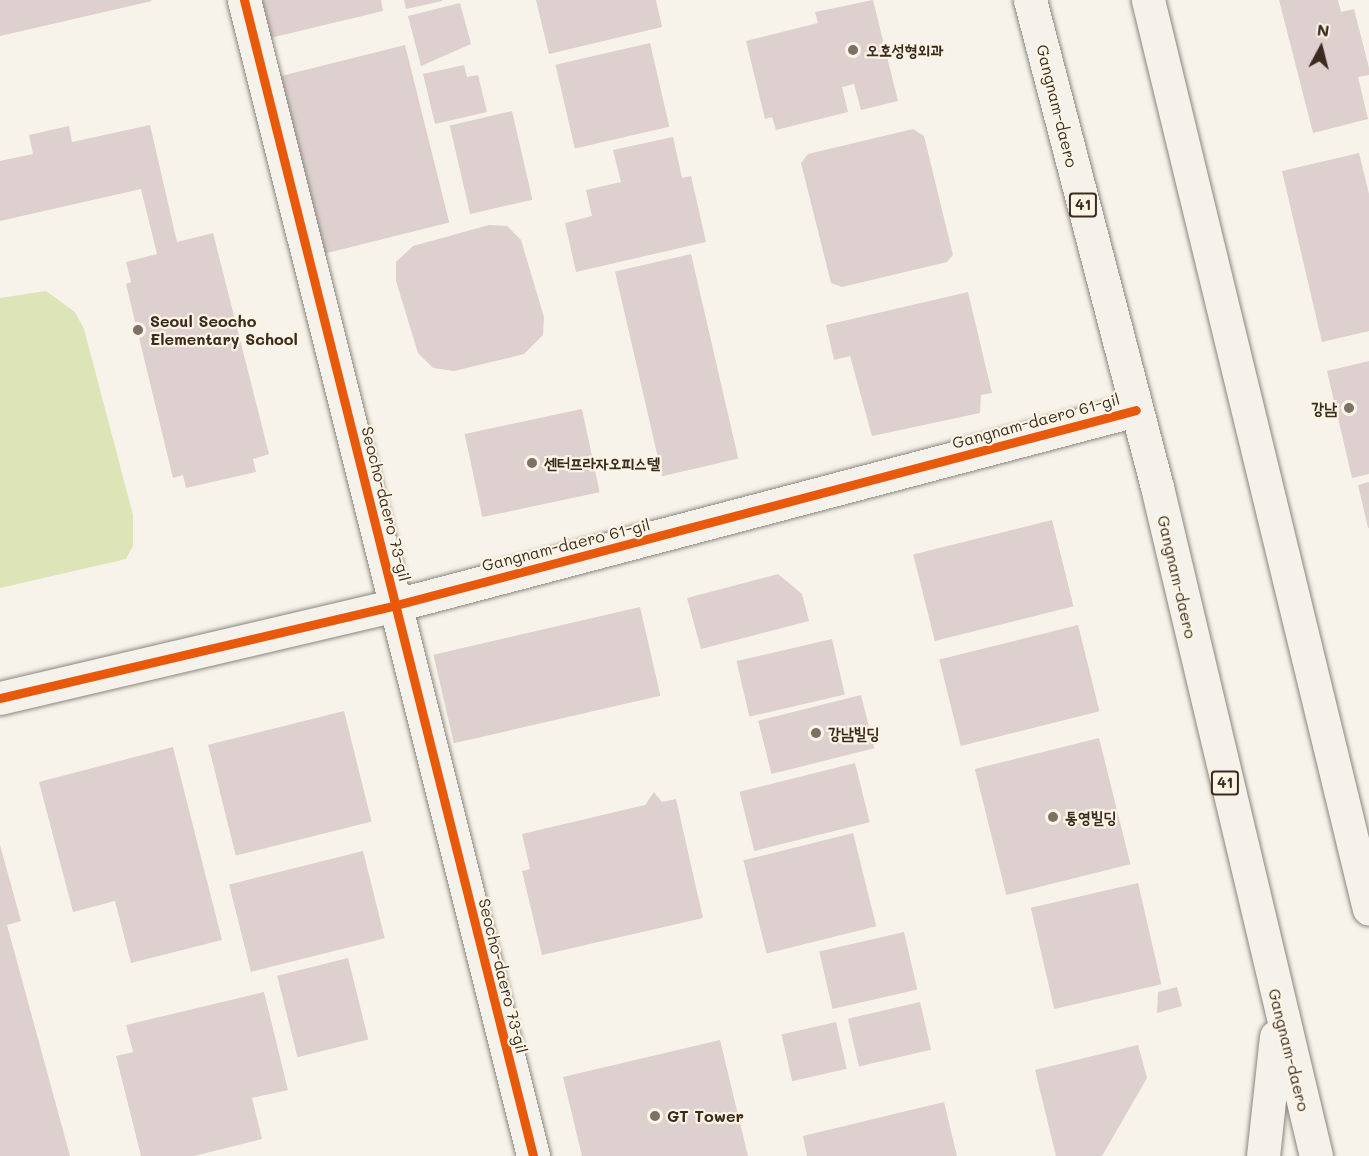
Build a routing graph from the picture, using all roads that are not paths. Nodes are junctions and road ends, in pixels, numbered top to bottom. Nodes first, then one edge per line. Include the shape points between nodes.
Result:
1 (244, 0) edge
2 (1030, 0) edge
3 (1148, 0) edge
4 (1136, 410) junction
5 (396, 605) junction
6 (0, 698) edge
7 (1369, 909) edge
8 (1278, 1011) junction
9 (533, 1156) edge
10 (1263, 1156) edge
11 (1316, 1156) edge

1 - 5 street, Seocho-daero 73-gil
2 - 4 street, Gangnam-daero / 41
3 - 7 street
4 - 5 street, Gangnam-daero 61-gil
4 - 8 street, Gangnam-daero / 41
5 - 6 street, Gangnam-daero 61-gil
5 - 9 street, Seocho-daero 73-gil
8 - 10 street
8 - 11 street, Gangnam-daero / 41

